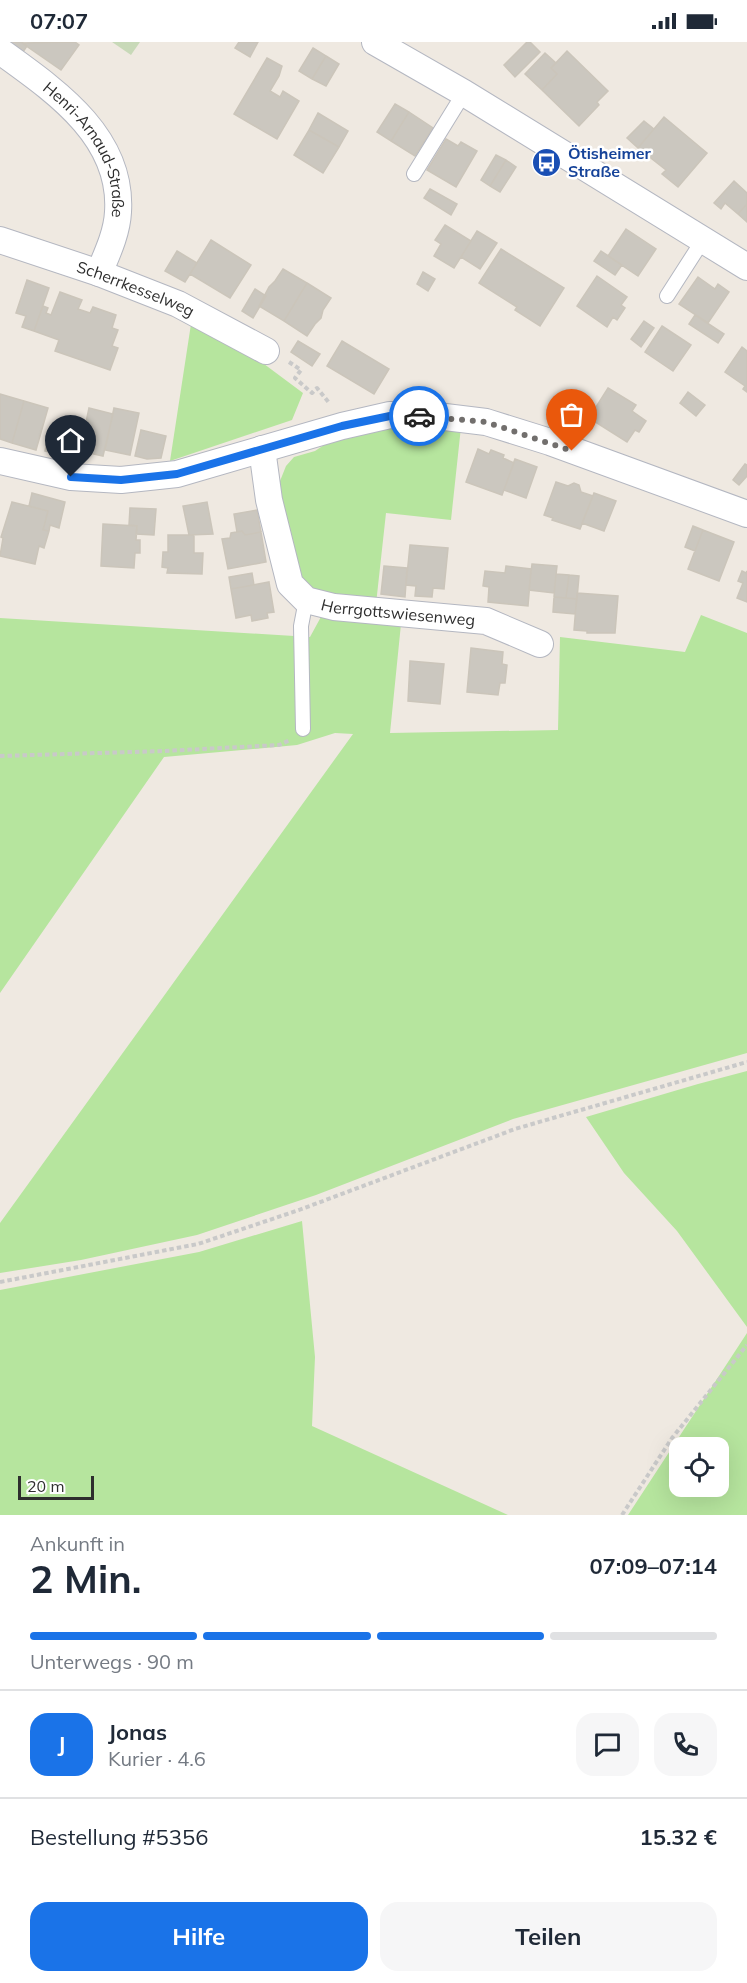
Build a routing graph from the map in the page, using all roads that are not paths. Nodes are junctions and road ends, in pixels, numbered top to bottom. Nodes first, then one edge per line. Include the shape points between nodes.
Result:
1 (375, 42) edge
2 (0, 51) edge
3 (464, 93) junction
4 (414, 174) dead end
5 (0, 240) edge
6 (703, 240) junction
7 (747, 267) edge
8 (99, 273) junction
9 (666, 296) dead end
10 (274, 355) road end
11 (262, 449) junction
12 (0, 461) edge
13 (747, 514) edge
14 (306, 600) junction
15 (540, 644) dead end
16 (303, 729) road end

1 - 3 street
2 - 8 street, Henri-Arnaud-Straße via 70,105 108,156 117,181 118,212
3 - 4 lane
3 - 6 street
5 - 8 street, Scherrkesselweg
6 - 7 street
6 - 9 lane
8 - 10 street, Scherrkesselweg via 178,304
11 - 12 street via 177,474 121,480 71,477
11 - 13 street via 390,416 486,422
11 - 14 street, Herrgottswiesenweg via 269,500 290,584
14 - 15 street, Herrgottswiesenweg via 334,607 486,621
14 - 16 lane via 301,626

